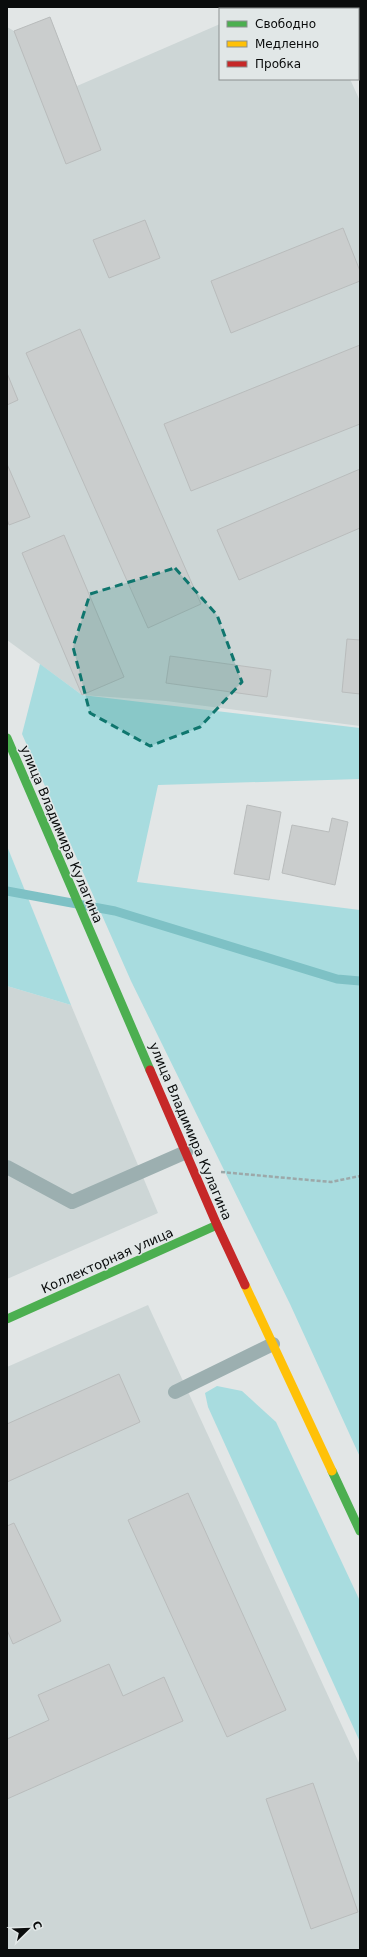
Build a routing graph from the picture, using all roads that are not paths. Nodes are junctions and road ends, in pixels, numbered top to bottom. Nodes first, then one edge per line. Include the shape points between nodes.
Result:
1 (7, 738) edge
2 (186, 1152) junction
3 (7, 1168) edge
4 (217, 1225) junction
5 (7, 1319) edge
6 (273, 1344) junction
7 (175, 1392) dead end
8 (360, 1530) edge

1 - 2 street, улица Владимира Кулагина
2 - 3 lane via 72,1202
2 - 4 street, улица Владимира Кулагина
4 - 5 street, Коллекторная улица
4 - 6 street, улица Владимира Кулагина
6 - 7 lane
6 - 8 street, улица Владимира Кулагина

